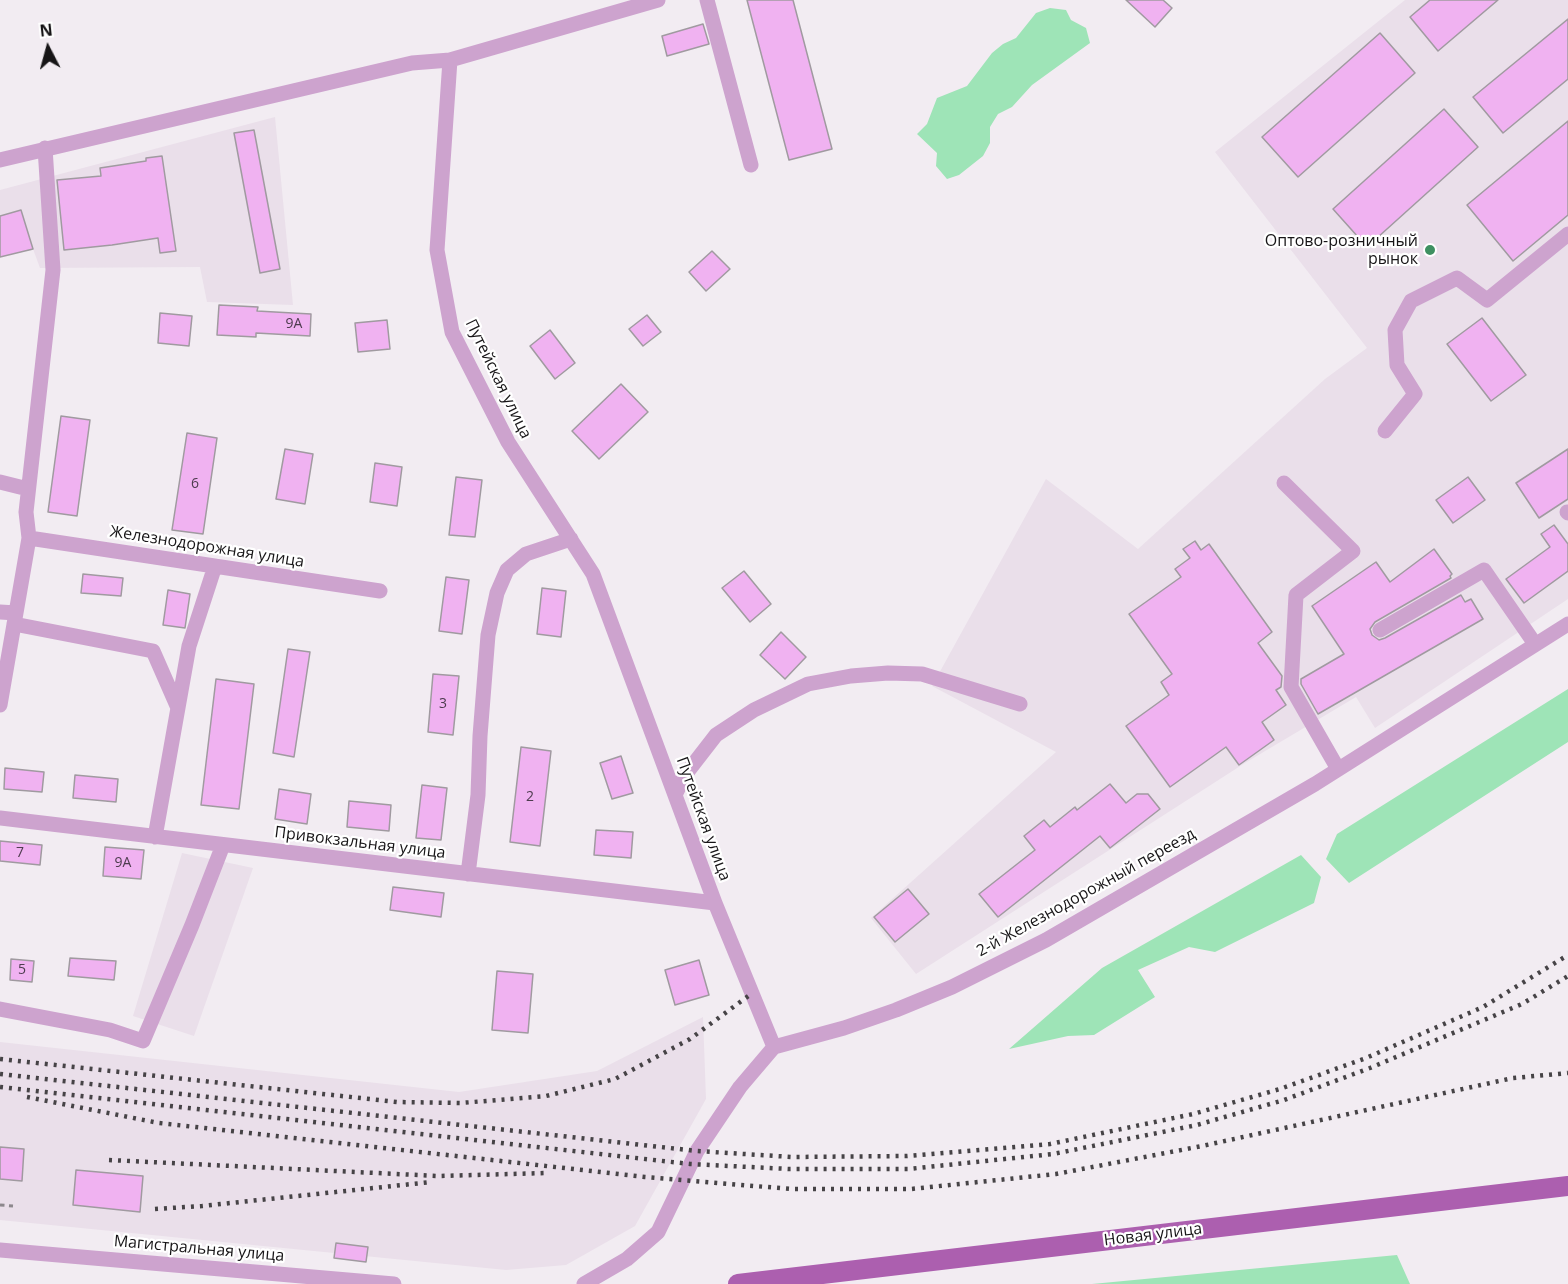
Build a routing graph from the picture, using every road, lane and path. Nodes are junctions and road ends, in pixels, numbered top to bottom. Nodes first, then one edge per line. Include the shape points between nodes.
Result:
1 (658, 0) edge
2 (707, 0) edge
3 (450, 60) junction
4 (45, 148) junction
5 (0, 160) edge
6 (751, 165) dead end
7 (1568, 234) edge
8 (1385, 431) dead end
9 (0, 482) edge
10 (1284, 483) dead end
11 (28, 489) junction
12 (29, 538) junction
13 (570, 539) junction
14 (215, 566) junction
15 (380, 591) dead end
16 (0, 612) edge
17 (15, 619) junction
18 (1568, 624) edge
19 (1380, 630) dead end
20 (1535, 644) junction
21 (1020, 704) dead end
22 (0, 705) edge
23 (178, 708) junction
24 (1338, 769) junction
25 (675, 795) junction
26 (0, 818) edge
27 (155, 837) junction
28 (223, 845) junction
29 (468, 874) junction
30 (715, 903) junction
31 (0, 1010) edge
32 (774, 1047) junction
33 (1568, 1186) edge
34 (0, 1205) edge
35 (13, 1206) dead end
36 (0, 1250) edge
37 (394, 1284) edge
38 (584, 1284) edge
39 (738, 1284) edge

1 - 3 street
2 - 6 street
3 - 4 street via 412,63
3 - 13 street, Путейская улица via 437,250 452,332 508,442
4 - 5 street
4 - 11 street via 53,270
7 - 8 street via 1487,300 1457,278 1410,301 1395,330 1397,365 1415,394
9 - 11 street
10 - 24 street via 1353,550 1296,595 1294,614 1291,687
11 - 12 street
12 - 14 street, Железнодорожная улица
12 - 17 street
13 - 25 street, Путейская улица via 593,574
13 - 29 street via 526,554 507,570 497,593 488,635 478,795
14 - 15 street, Железнодорожная улица
14 - 23 street via 189,646
16 - 17 street
17 - 22 street
17 - 23 street via 153,651
18 - 20 street, 2-й Железнодорожный переезд
19 - 20 street via 1484,570
20 - 24 street, 2-й Железнодорожный переезд
21 - 25 street via 922,674 851,676 808,684 754,710 716,735 685,775
23 - 27 street
24 - 32 street, 2-й Железнодорожный переезд via 1046,940 952,987 865,1021
25 - 30 street, Путейская улица
26 - 27 street, Привокзальная улица
27 - 28 street, Привокзальная улица
28 - 29 street, Привокзальная улица
28 - 31 street via 143,1041 110,1030
29 - 30 street, Привокзальная улица
30 - 32 street, Путейская улица
32 - 38 street via 740,1087 697,1151 658,1232 627,1258
33 - 39 main road, Новая улица
34 - 35 path
36 - 37 street, Магистральная улица

